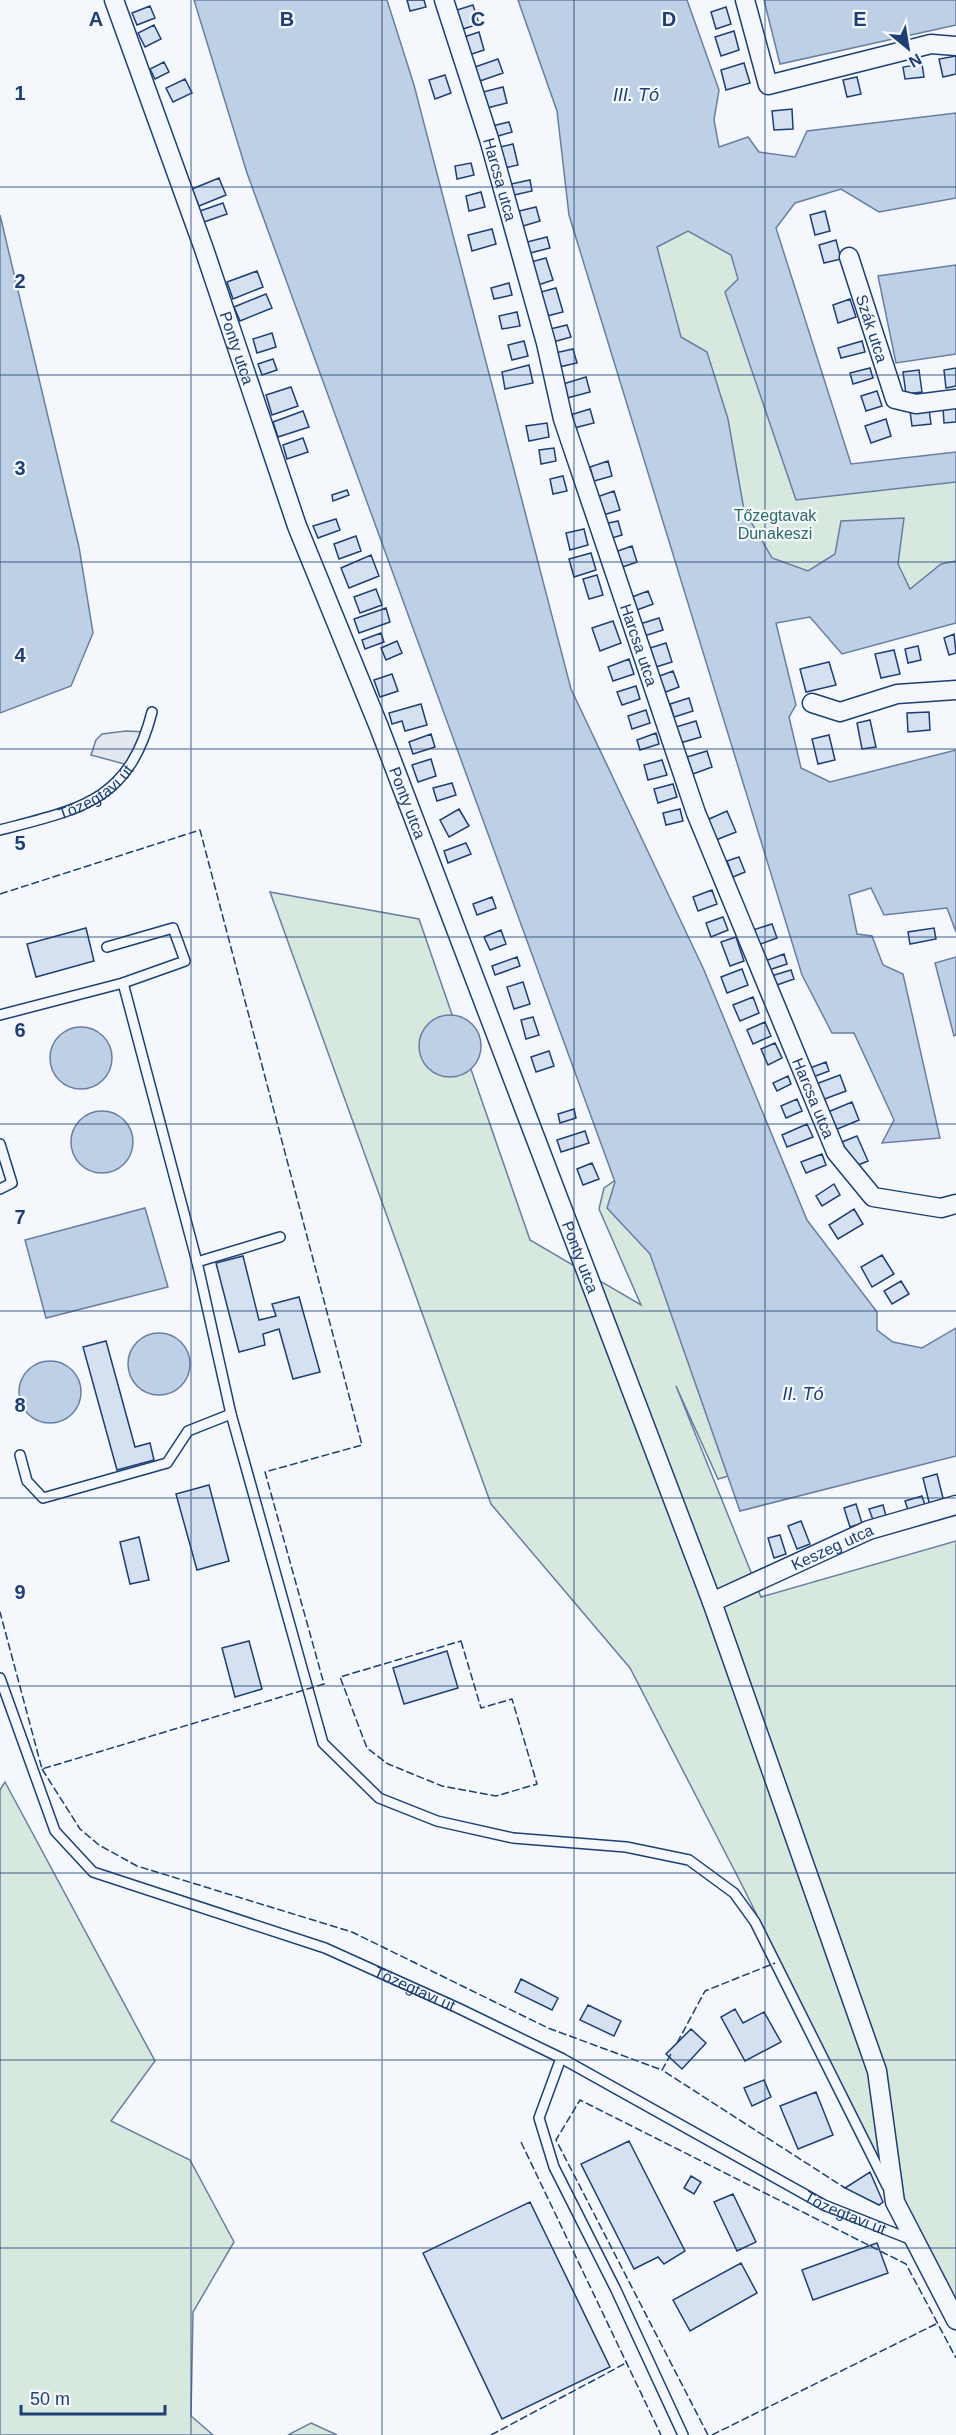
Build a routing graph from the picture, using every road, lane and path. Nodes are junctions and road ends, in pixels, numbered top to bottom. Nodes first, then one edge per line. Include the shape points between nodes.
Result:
1 (114, 0) edge
2 (444, 0) edge
3 (745, 0) edge
4 (956, 46) edge
5 (849, 257) dead end
6 (956, 399) edge
7 (956, 690) edge
8 (812, 703) dead end
9 (152, 712) dead end
10 (0, 830) edge
11 (107, 947) dead end
12 (123, 983) junction
13 (0, 1016) edge
14 (0, 1144) edge
15 (0, 1189) edge
16 (949, 1206) edge
17 (280, 1237) dead end
18 (197, 1262) junction
19 (231, 1414) junction
20 (20, 1455) dead end
21 (956, 1505) edge
22 (712, 1602) junction
23 (0, 1678) edge
24 (561, 2058) junction
25 (895, 2202) junction
26 (915, 2241) junction
27 (956, 2320) edge
28 (683, 2435) edge

1 - 22 street, Ponty utca via 204,249 297,526 379,727
2 - 16 street, Harcsa utca via 489,139 563,419 591,506 696,813 805,1080 836,1152 873,1197
3 - 4 street via 768,85 931,44
5 - 6 street, Szák utca via 895,399 916,404
7 - 8 street via 897,694 840,712
9 - 10 lane, Tőzegtavi út via 132,766 107,791 67,812
11 - 12 lane via 173,928 185,961
12 - 13 lane
12 - 18 lane
14 - 15 lane via 12,1183
17 - 18 lane
18 - 19 lane
19 - 20 lane via 188,1431 167,1463 43,1498 27,1481
19 - 25 lane via 323,1743 379,1798 437,1821 513,1838 626,1847 689,1860 734,1893 755,1922
21 - 22 street, Keszeg utca via 869,1530
22 - 25 street, Ponty utca via 877,2071
23 - 24 lane, Tőzegtavi út via 55,1830 93,1872 325,1948
24 - 26 lane, Tőzegtavi út via 824,2205
24 - 28 lane via 539,2118 554,2167
25 - 26 street, Tőzegtavi út
26 - 27 street, Tőzegtavi út

